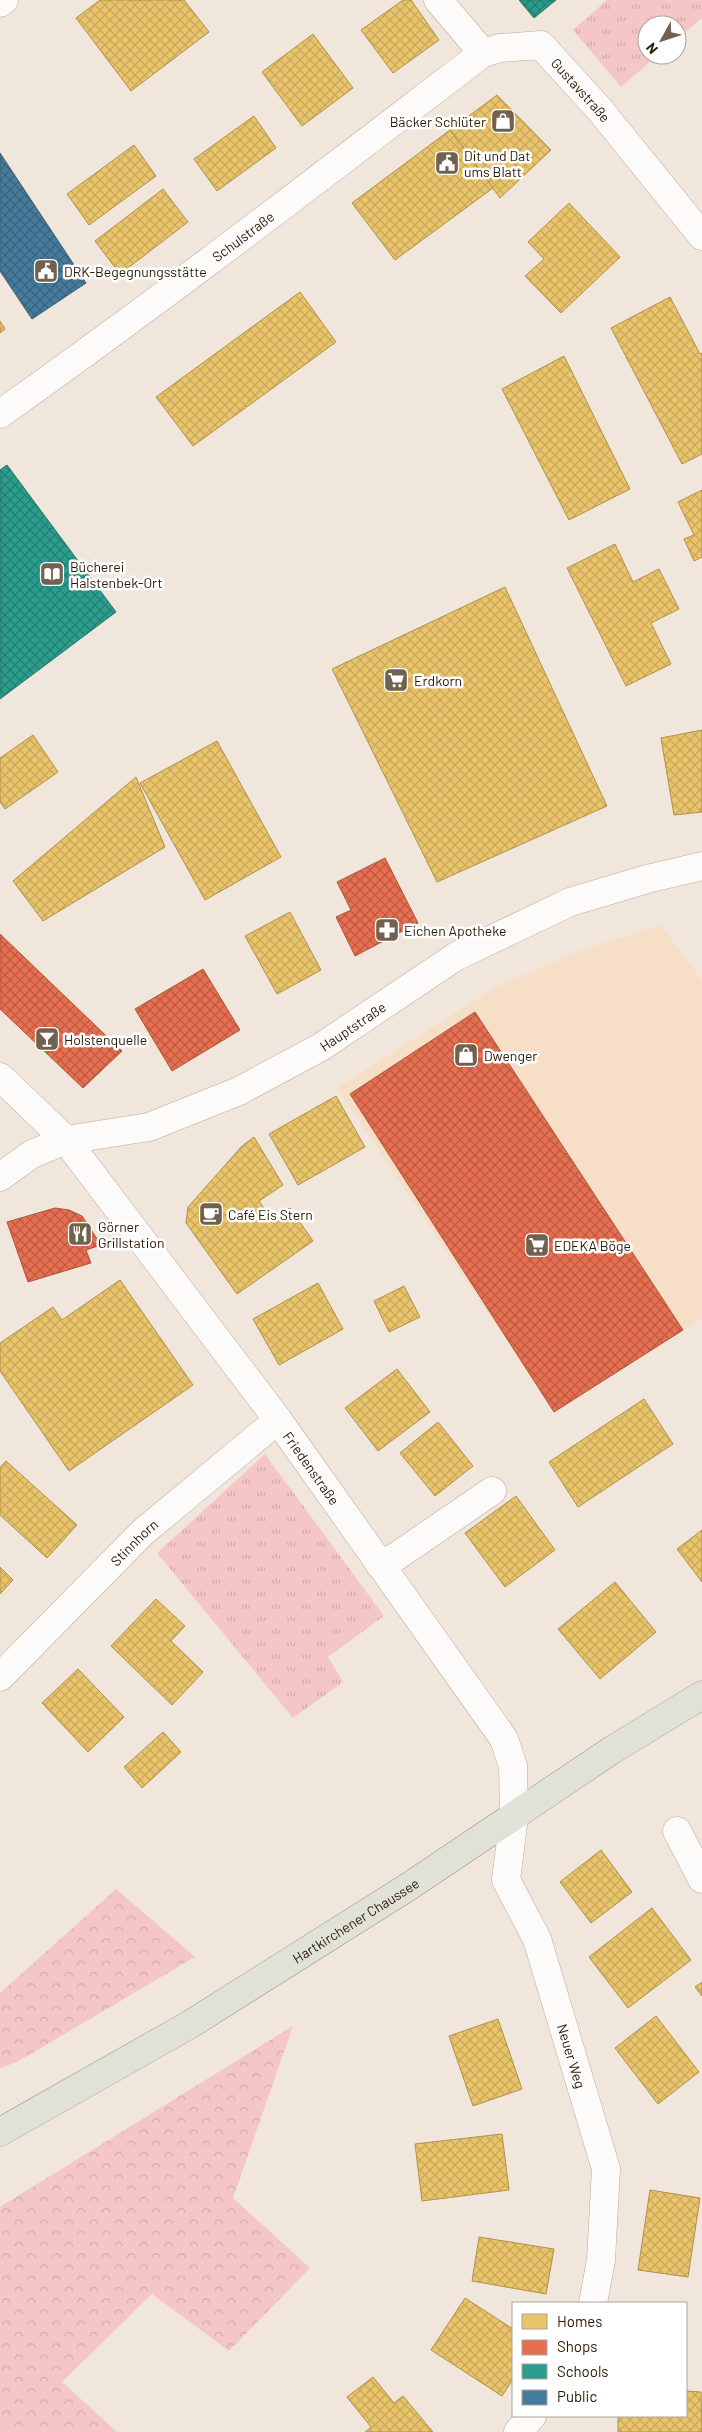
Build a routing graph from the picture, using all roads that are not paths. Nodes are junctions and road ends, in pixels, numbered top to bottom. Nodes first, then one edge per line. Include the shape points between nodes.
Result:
1 (4, 0) edge
2 (438, 0) edge
3 (0, 3) edge
4 (483, 53) junction
5 (702, 236) edge
6 (0, 414) edge
7 (702, 866) edge
8 (0, 1077) edge
9 (66, 1140) junction
10 (0, 1177) edge
11 (278, 1420) junction
12 (492, 1491) dead end
13 (380, 1565) junction
14 (0, 1677) edge
15 (702, 1695) edge
16 (514, 1816) junction
17 (677, 1831) dead end
18 (702, 1879) edge
19 (0, 2132) edge
20 (592, 2302) edge
21 (531, 2417) edge
22 (518, 2432) edge

1 - 3 street
2 - 4 street
4 - 5 street, Gustavstraße via 500,48 541,45 600,110
4 - 6 street, Schulstraße
7 - 9 street, Hauptstraße via 570,902 490,940 456,957 321,1047 239,1091 149,1127
8 - 9 street, Friedenstraße
9 - 10 street, Hauptstraße via 32,1154
9 - 11 street, Friedenstraße
11 - 13 street, Friedenstraße
11 - 14 street, Stinnhorn via 144,1532
12 - 13 street
13 - 16 street, Friedenstraße via 504,1739 513,1766
15 - 16 main road, Hartkirchener Chaussee
16 - 19 main road, Hartkirchener Chaussee via 189,2025
16 - 20 street, Neuer Weg via 506,1880 537,1939 606,2169 601,2260
17 - 18 street
21 - 22 street

